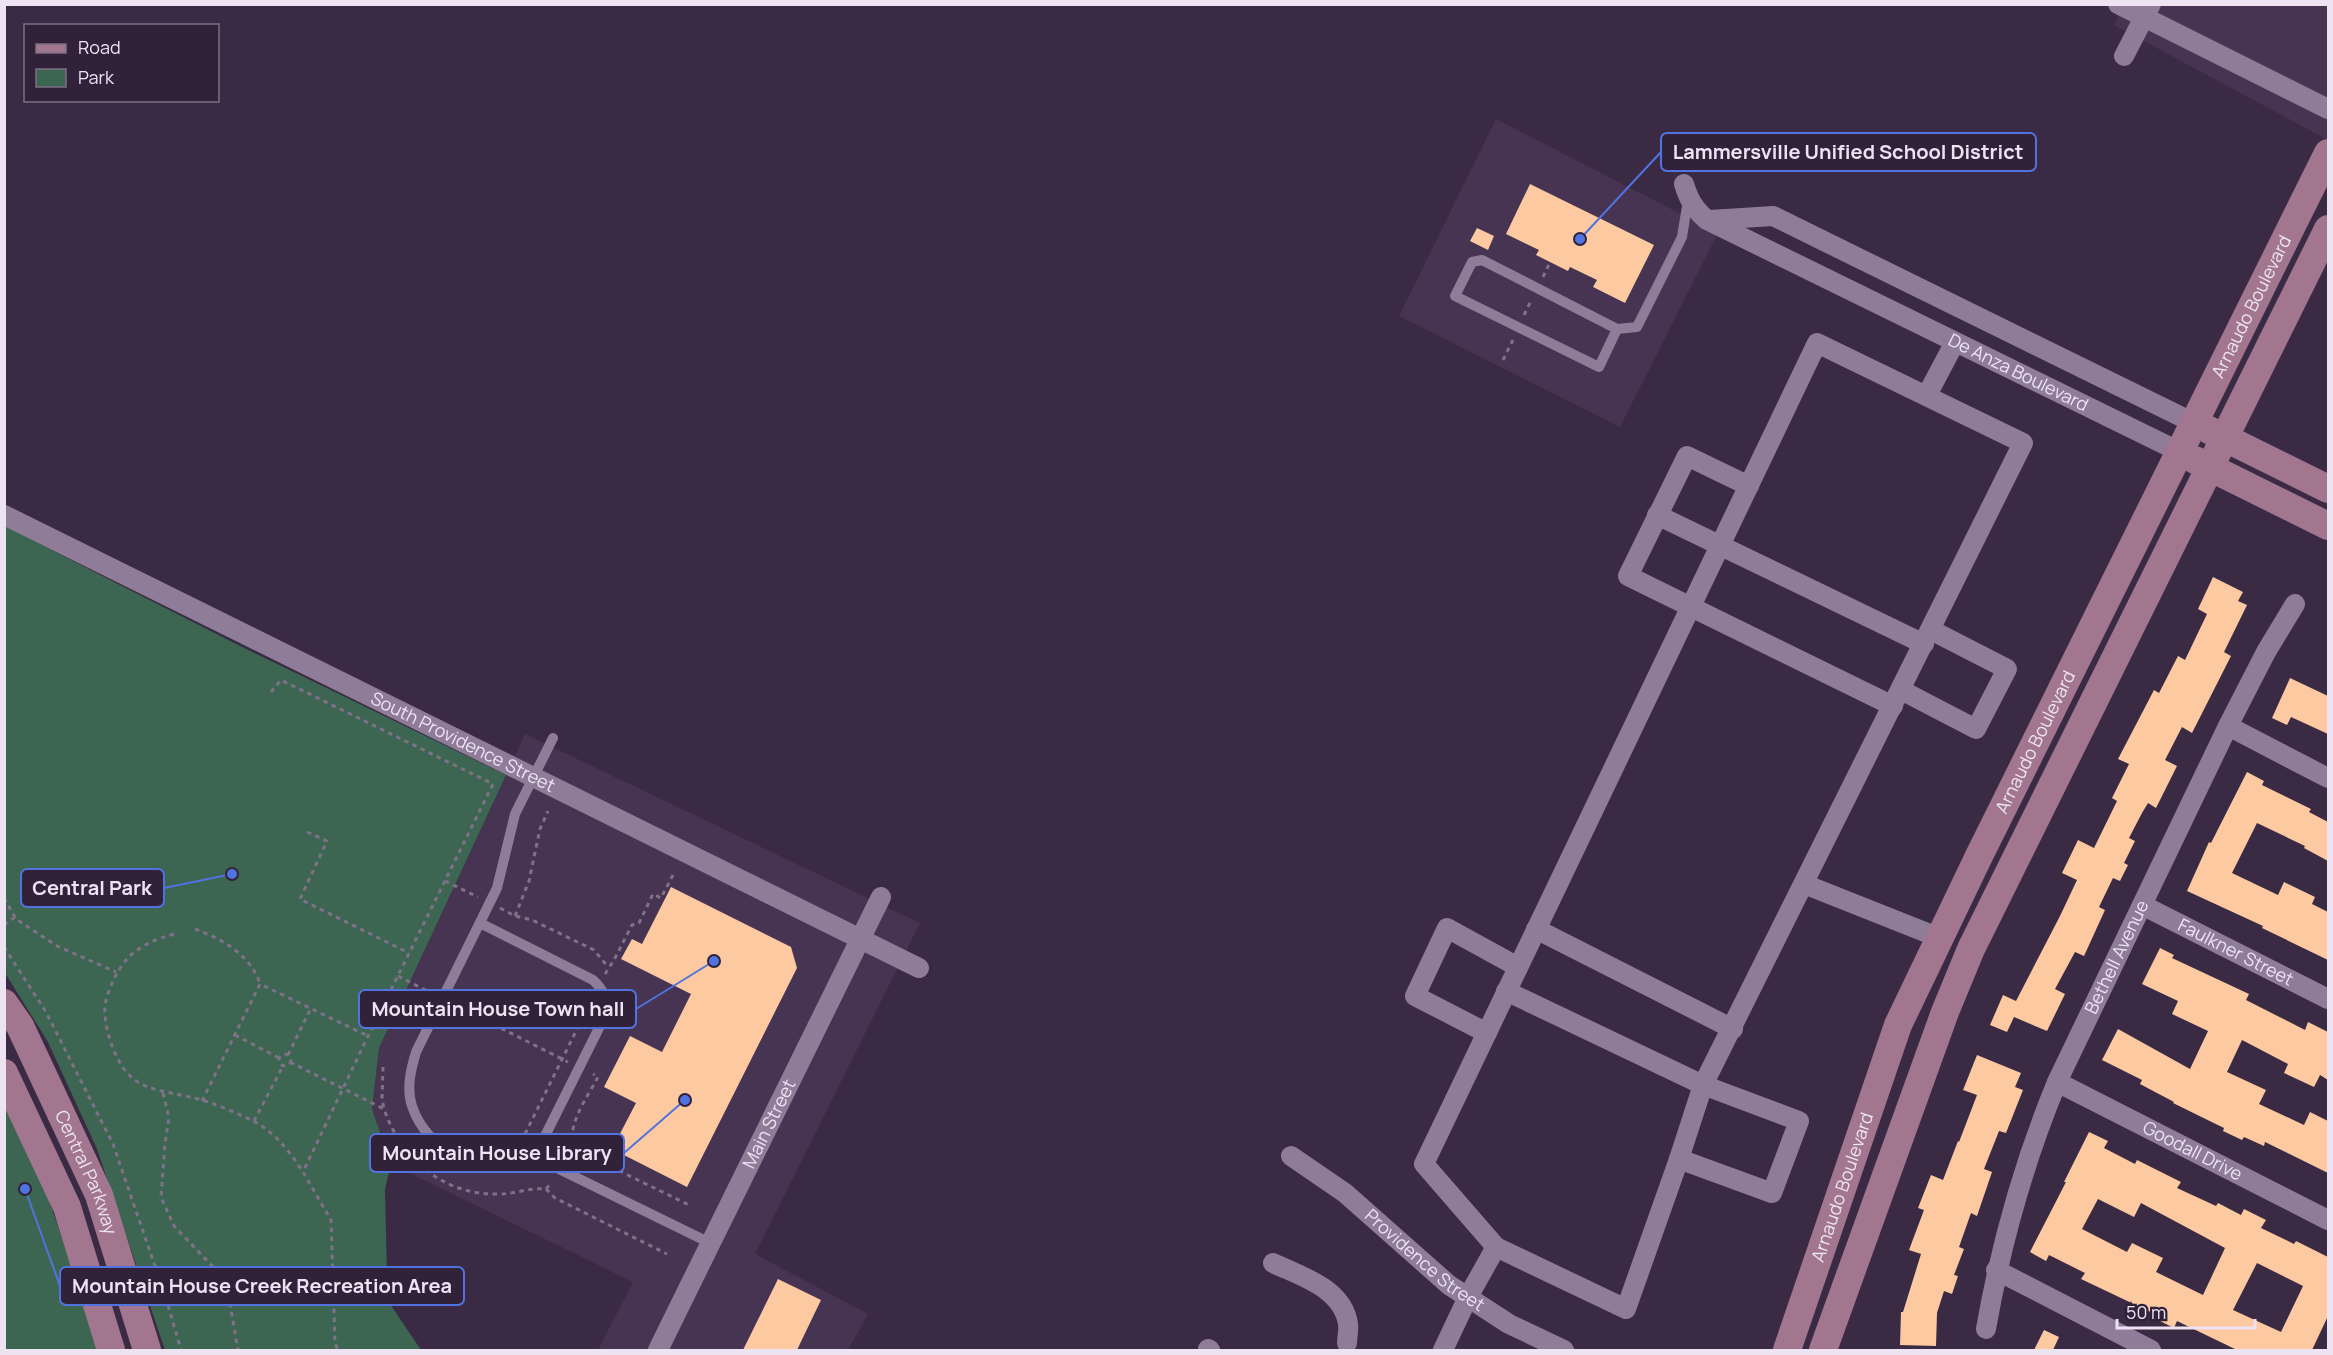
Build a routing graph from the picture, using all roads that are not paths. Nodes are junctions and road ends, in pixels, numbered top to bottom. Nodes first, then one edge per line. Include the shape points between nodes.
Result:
1 (2118, 4) edge
2 (2148, 11) edge
3 (2124, 56) dead end
4 (2328, 109) edge
5 (2328, 153) edge
6 (1686, 192) joint
7 (1707, 220) junction
8 (2328, 229) edge
9 (1617, 329) junction
10 (1955, 342) junction
11 (1928, 395) junction
12 (2194, 423) junction
13 (2225, 438) junction
14 (2180, 452) junction
15 (2210, 467) junction
16 (1749, 486) junction
17 (2328, 489) edge
18 (4, 515) edge
19 (1657, 515) junction
20 (2328, 526) edge
21 (1720, 545) junction
22 (2295, 604) dead end
23 (1691, 607) junction
24 (1927, 637) junction
25 (1897, 698) junction
26 (2228, 726) junction
27 (553, 738) dead end
28 (532, 776) junction
29 (2328, 778) edge
30 (1804, 884) junction
31 (880, 897) dead end
32 (2142, 905) junction
33 (480, 923) junction
34 (1536, 929) junction
35 (860, 938) junction
36 (1940, 938) junction
37 (1518, 967) junction
38 (919, 968) dead end
39 (1506, 992) junction
40 (2328, 999) edge
41 (4, 1003) edge
42 (1732, 1029) junction
43 (1487, 1033) junction
44 (4, 1073) edge
45 (2056, 1082) junction
46 (1703, 1085) junction
47 (539, 1148) junction
48 (1291, 1156) dead end
49 (1679, 1159) junction
50 (2328, 1220) edge
51 (710, 1243) junction
52 (1496, 1247) junction
53 (1273, 1263) dead end
54 (1996, 1270) junction
55 (1468, 1297) junction
56 (1986, 1329) dead end
57 (1351, 1348) edge
58 (111, 1350) edge
59 (147, 1350) edge
60 (658, 1350) edge
61 (1443, 1350) edge
62 (1564, 1350) edge
63 (1787, 1350) edge
64 (1823, 1350) edge
65 (2151, 1350) edge

1 - 2 street
2 - 3 street
2 - 4 street
5 - 12 street, Arnaudo Boulevard
6 - 7 street, De Anza Boulevard via 1696,211
6 - 9 lane via 1682,237 1637,327
7 - 10 street, De Anza Boulevard
7 - 12 street, De Anza Boulevard via 1773,216
8 - 13 street, Arnaudo Boulevard
9 - 9 lane via 1482,260 1472,262 1455,296 1599,367
10 - 11 street
10 - 14 street, De Anza Boulevard
11 - 16 street via 1817,343
11 - 24 street via 2024,443
12 - 13 street, De Anza Boulevard
12 - 14 street, Arnaudo Boulevard
13 - 15 street, Arnaudo Boulevard
13 - 17 street, De Anza Boulevard
14 - 15 street, De Anza Boulevard
14 - 36 street, Arnaudo Boulevard
15 - 20 street, De Anza Boulevard
15 - 64 street, Arnaudo Boulevard via 1971,949
16 - 19 street via 1686,456
16 - 21 street
18 - 28 street, South Providence Street
19 - 21 street
19 - 23 street via 1628,576
21 - 23 street
21 - 24 street
22 - 26 street, Bethell Avenue
23 - 25 street
23 - 34 street
24 - 25 street
24 - 25 street via 2007,669 1976,729
25 - 30 street
26 - 29 street
26 - 32 street, Bethell Avenue
27 - 28 lane
28 - 33 lane via 515,814 503,870
28 - 35 street, South Providence Street
30 - 36 street
30 - 42 street
31 - 35 street, Main Street
32 - 40 street, Faulkner Street
32 - 45 street, Bethell Avenue
33 - 47 lane via 593,980 605,994 607,1012
33 - 47 lane via 416,1052 410,1073 412,1106 420,1123 446,1150 462,1159 480,1164 522,1161
34 - 37 street
34 - 42 street
35 - 38 street, South Providence Street
35 - 51 street, Main Street
36 - 63 street, Arnaudo Boulevard via 1898,1025
37 - 39 street
37 - 43 street via 1447,928 1415,996
39 - 43 street
39 - 46 street
41 - 59 street, Central Parkway via 20,1026 99,1195
42 - 46 street
43 - 52 street via 1424,1164
44 - 58 street, Central Parkway via 67,1208
45 - 50 street, Goodall Drive
45 - 54 street, Bethell Avenue via 2012,1209
46 - 49 street
46 - 49 street via 1799,1120 1772,1193
47 - 51 lane via 559,1169
48 - 55 street, Providence Street via 1345,1194
49 - 52 street via 1626,1310
51 - 60 street, Main Street
52 - 55 street
53 - 57 street via 1338,1299 1348,1323
54 - 56 street, Bethell Avenue
54 - 65 street
55 - 61 street
55 - 62 street, Providence Street via 1509,1324

